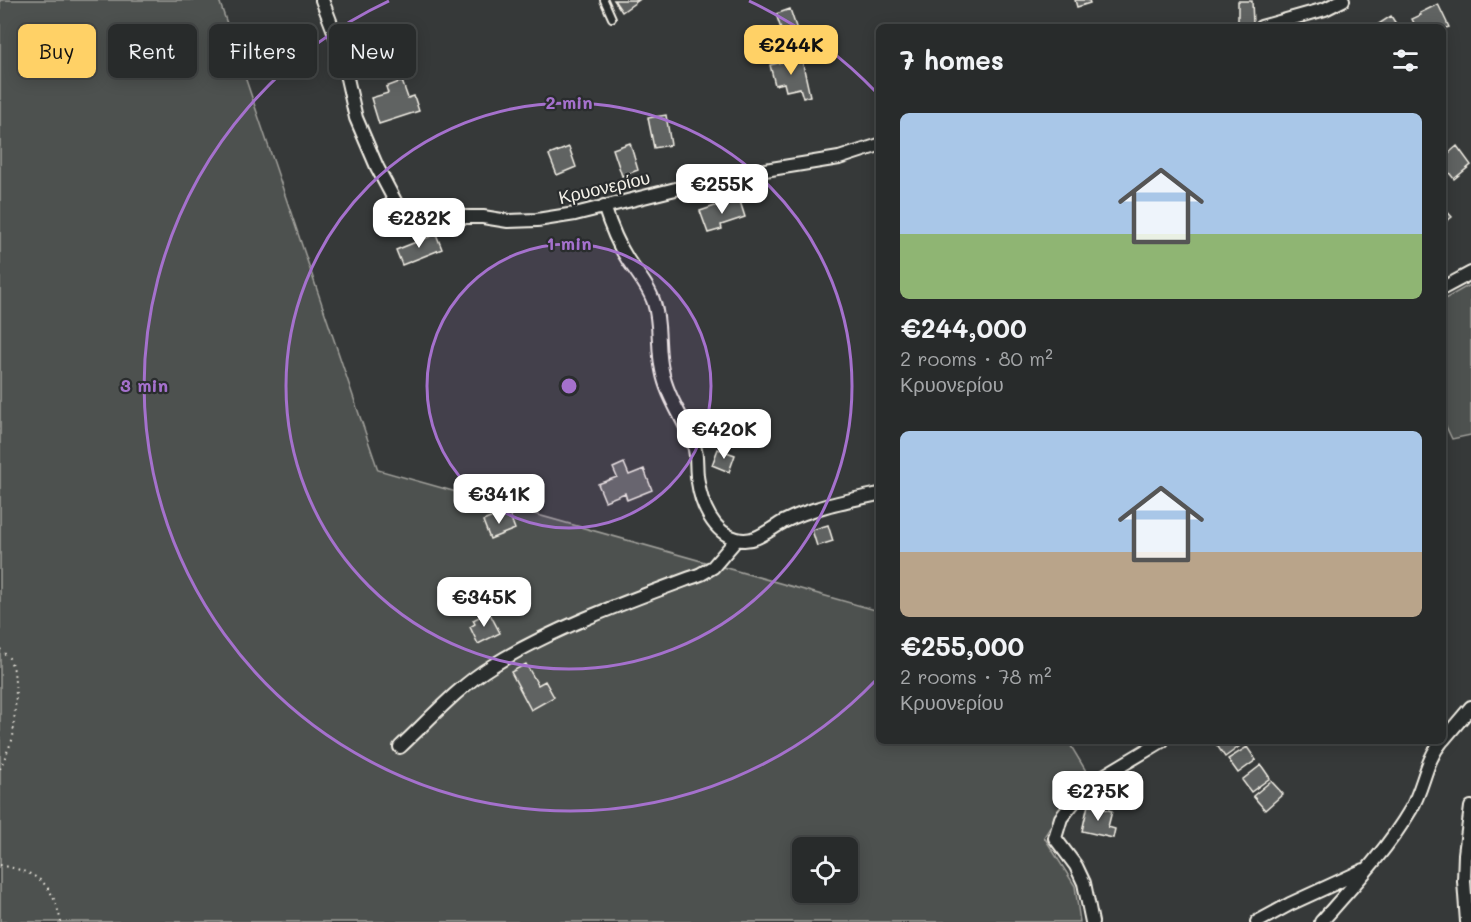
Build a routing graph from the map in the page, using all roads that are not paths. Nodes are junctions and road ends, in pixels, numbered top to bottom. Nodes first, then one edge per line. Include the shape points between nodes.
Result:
1 (322, 0) edge
2 (604, 0) edge
3 (1343, 0) edge
4 (612, 18) dead end
5 (1272, 24) edge
6 (876, 146) edge
7 (604, 206) junction
8 (1471, 273) edge
9 (1446, 286) edge
10 (876, 495) edge
11 (737, 539) junction
12 (1471, 707) edge
13 (1446, 736) edge
14 (1157, 744) edge
15 (1440, 744) edge
16 (400, 747) dead end
17 (1471, 807) edge
18 (1370, 868) junction
19 (1092, 922) edge
20 (1257, 922) edge
21 (1321, 922) edge
22 (1467, 922) edge

1 - 7 street, Κρυονερίου via 340,47 356,118 405,220 411,224 460,217 537,220
2 - 4 lane
3 - 5 street
6 - 7 street, Κρυονερίου via 839,158 728,176
7 - 11 street via 616,239 653,300 663,374 696,449 698,482 706,509 712,521
8 - 9 street
10 - 11 street via 823,506 758,537
11 - 16 street via 713,567 701,574 541,639 491,666
12 - 13 street
14 - 19 street via 1087,786 1060,818 1055,837 1084,883
15 - 18 street via 1428,762 1411,810
17 - 22 street via 1464,881
18 - 20 street
18 - 21 street

